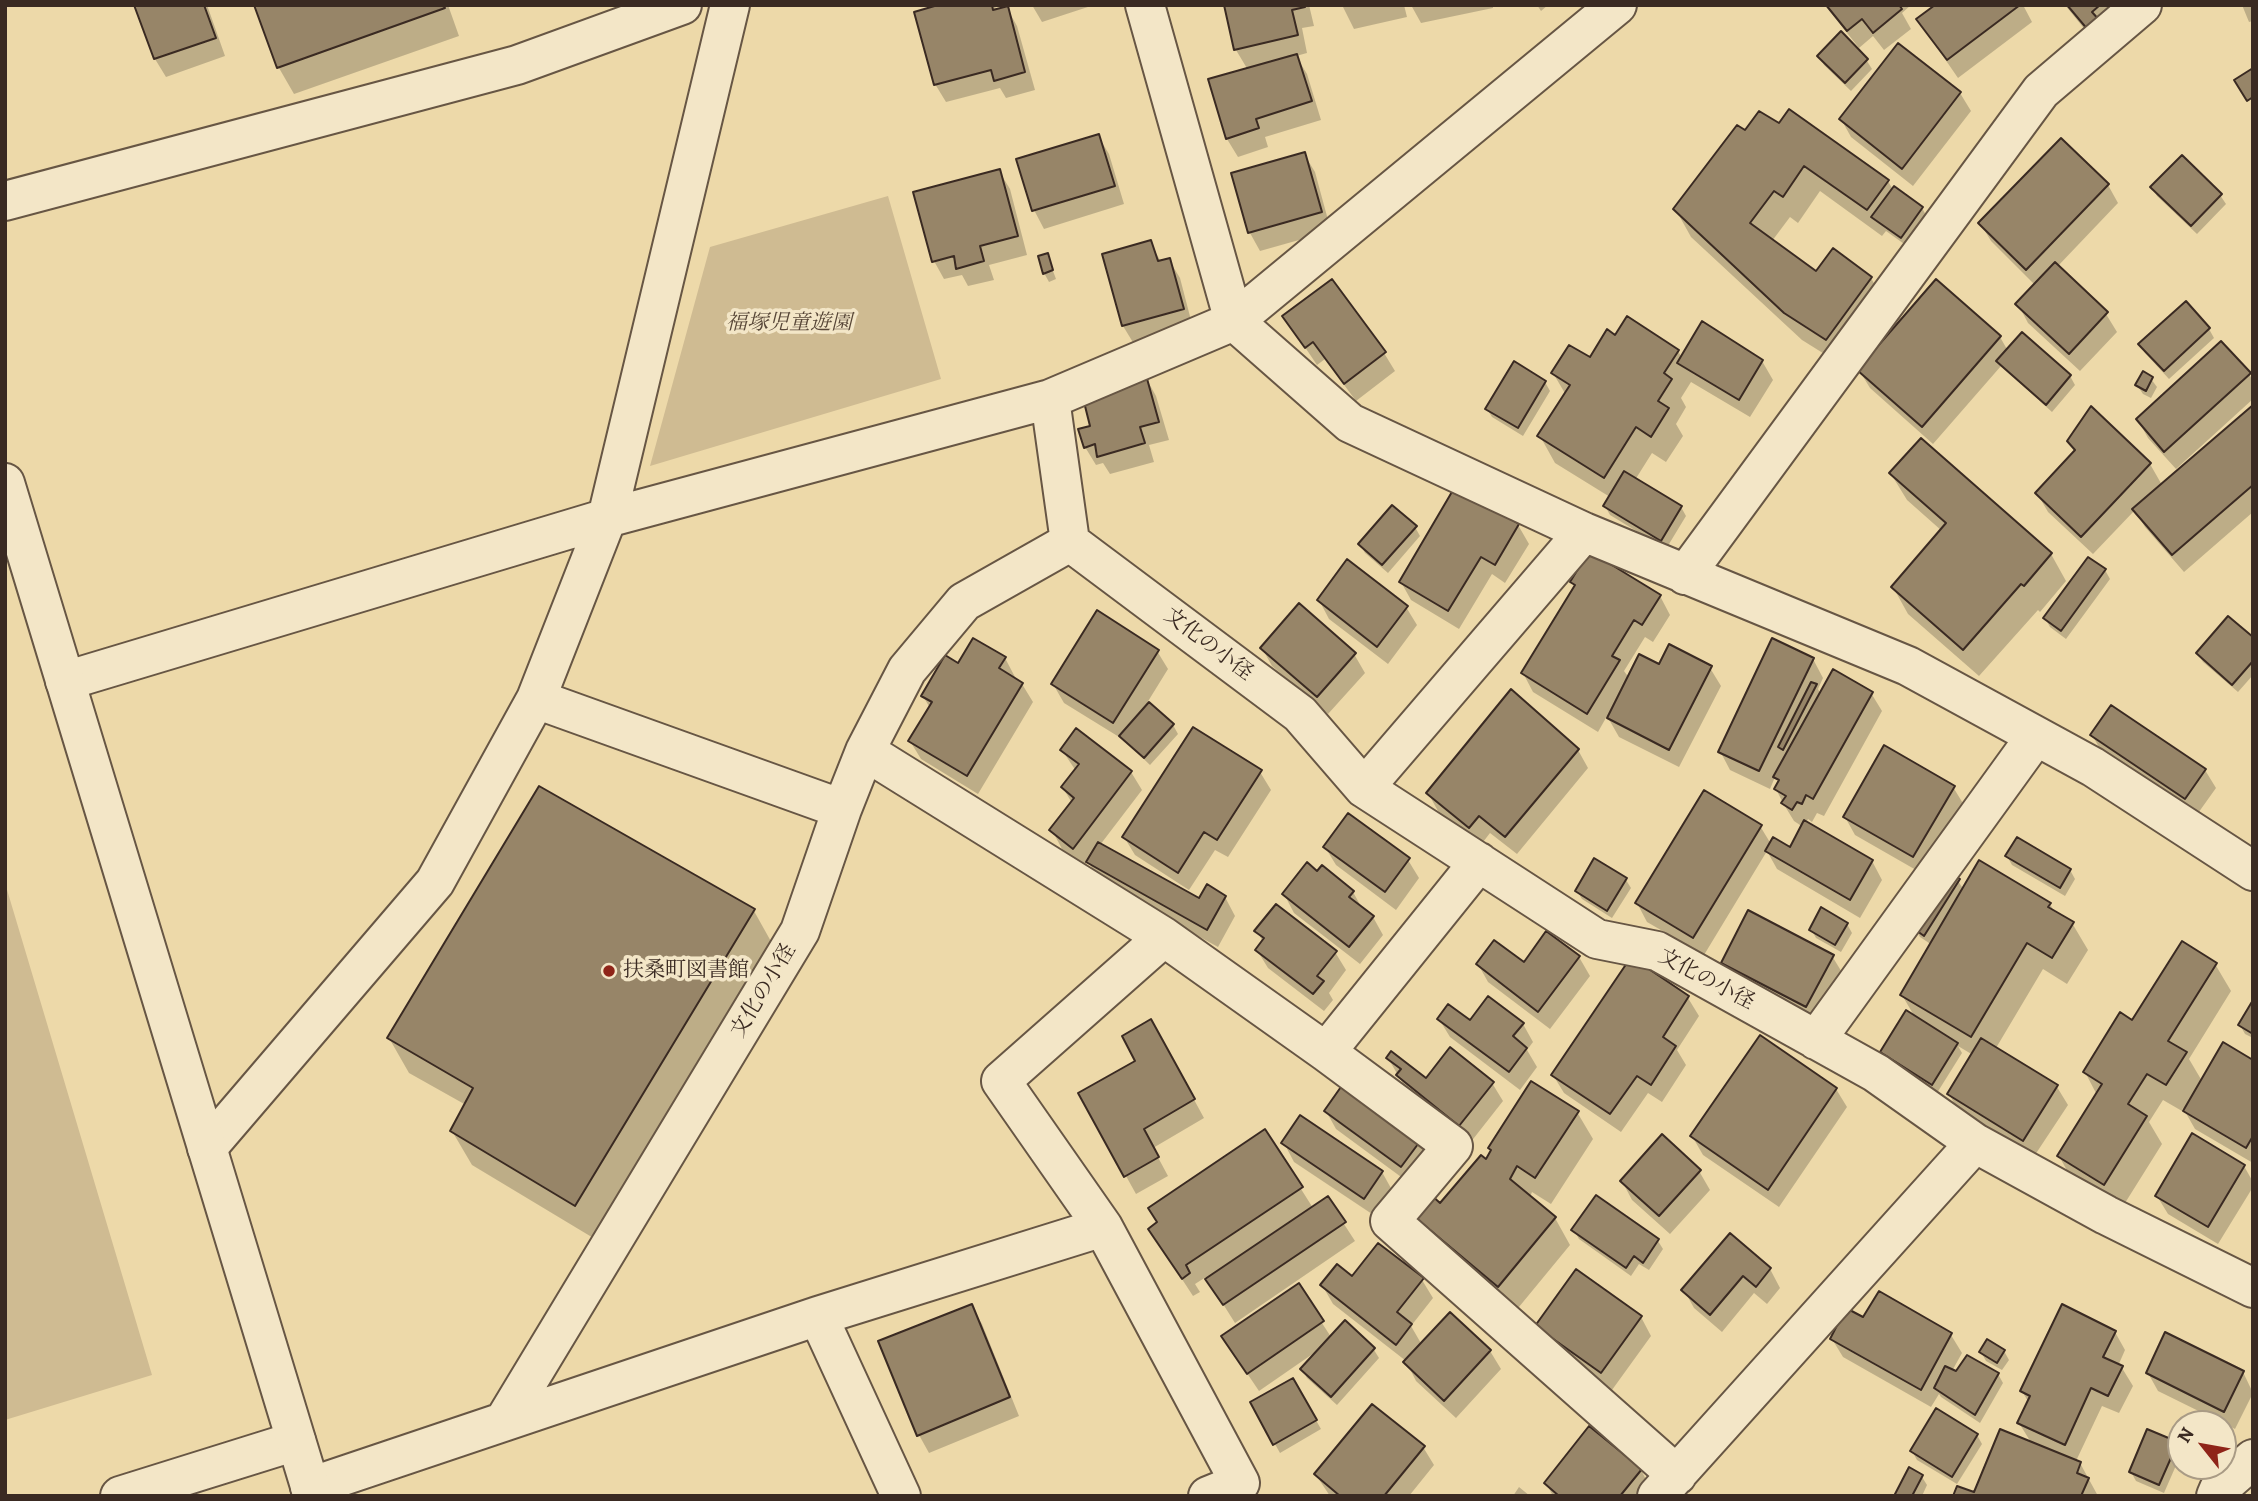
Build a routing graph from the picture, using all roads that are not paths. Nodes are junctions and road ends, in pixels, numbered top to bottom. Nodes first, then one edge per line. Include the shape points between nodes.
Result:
1 (682, 5) edge
2 (730, 5) edge
3 (1145, 5) edge
4 (1617, 5) edge
5 (2142, 5) edge
6 (5, 201) edge
7 (1234, 321) junction
8 (1050, 399) junction
9 (5, 483) edge
10 (607, 518) junction
11 (1584, 532) junction
12 (1070, 542) junction
13 (1685, 575) junction
14 (65, 681) junction
15 (536, 699) junction
16 (2036, 736) junction
17 (865, 751) junction
18 (1364, 788) junction
19 (842, 809) junction
20 (1479, 862) junction
21 (2253, 871) edge
22 (1164, 937) junction
23 (1816, 1040) junction
24 (1326, 1052) junction
25 (1975, 1143) junction
26 (206, 1148) junction
27 (1103, 1227) junction
28 (2253, 1288) edge
29 (818, 1316) junction
30 (504, 1421) junction
31 (296, 1441) junction
32 (2253, 1459) edge
33 (1667, 1485) edge
34 (1237, 1491) edge
35 (311, 1492) edge
36 (120, 1496) edge
37 (901, 1496) edge
38 (2216, 1496) edge

1 - 6 street via 517,65
2 - 10 street
3 - 7 street
4 - 7 street
5 - 13 street via 2041,91
7 - 8 street
7 - 11 street via 1350,423
8 - 10 street
8 - 12 street
9 - 14 street
10 - 14 street
10 - 15 street
11 - 13 street
11 - 18 street
12 - 17 street, 文化の小径 via 964,602 907,670
12 - 18 street, 文化の小径 via 1300,714
13 - 16 street via 1908,666
14 - 26 street
15 - 19 street
15 - 26 street via 435,882
16 - 21 street via 2093,767
16 - 23 street
17 - 19 street, 文化の小径
17 - 22 street
18 - 20 street, 文化の小径
19 - 30 street, 文化の小径 via 800,931
20 - 23 street, 文化の小径 via 1597,939 1657,951
20 - 24 street
22 - 24 street
22 - 27 street via 1001,1081
23 - 25 street, 文化の小径 via 1876,1073
24 - 33 street via 1453,1146 1390,1221
25 - 28 street, 文化の小径
25 - 33 street
26 - 31 street
27 - 29 street
27 - 34 street
29 - 30 street
29 - 37 street
30 - 35 street
31 - 35 street
31 - 36 street
32 - 38 street via 2218,1489

